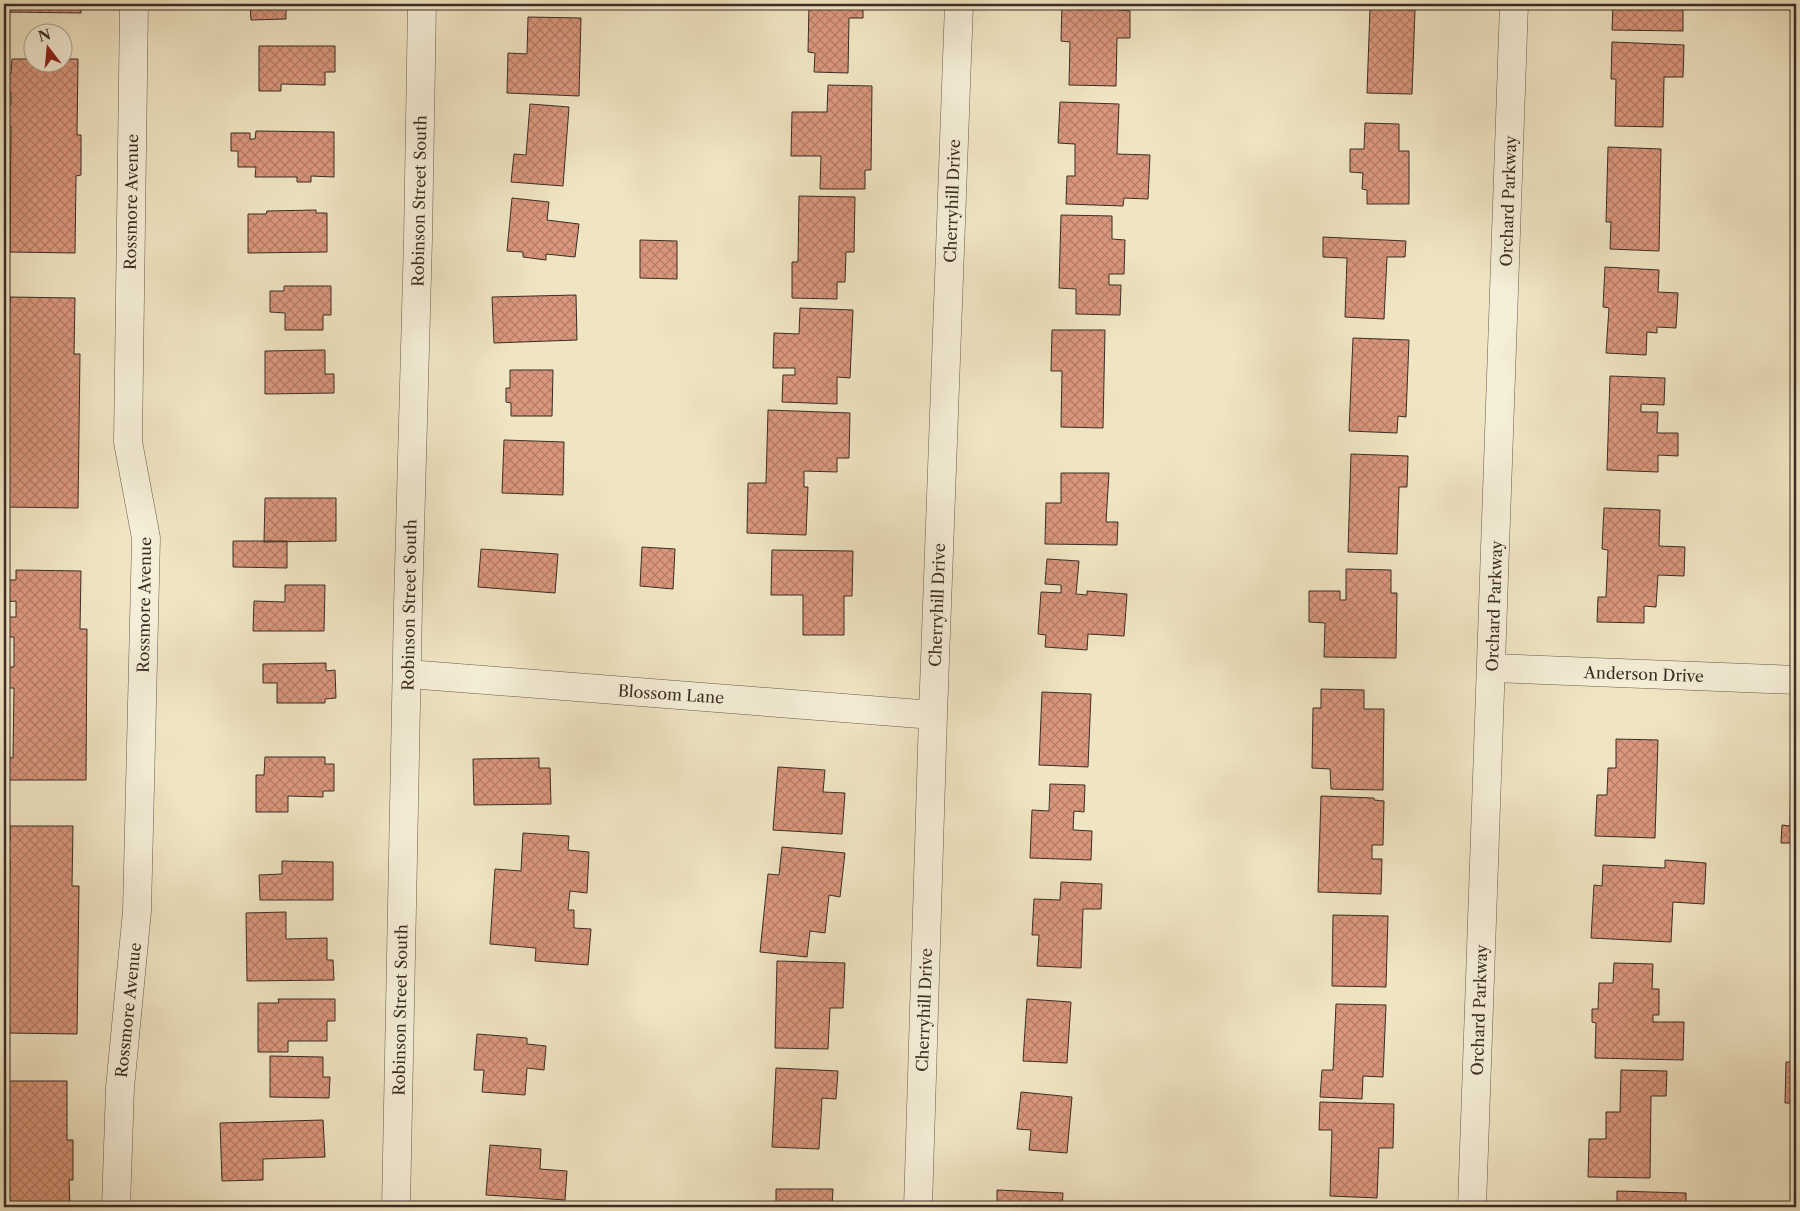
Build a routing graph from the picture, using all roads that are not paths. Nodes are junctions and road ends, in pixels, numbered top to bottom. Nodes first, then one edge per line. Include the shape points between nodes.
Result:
1 (134, 4) edge
2 (422, 4) edge
3 (959, 4) edge
4 (1514, 4) edge
5 (1492, 668) junction
6 (408, 674) junction
7 (1796, 680) edge
8 (933, 715) junction
9 (116, 1207) edge
10 (396, 1207) edge
11 (918, 1207) edge
12 (1472, 1207) edge

1 - 9 street, Rossmore Avenue via 128,442 146,538 137,911 120,1088
2 - 6 street, Robinson Street South
3 - 8 street, Cherryhill Drive
4 - 5 street, Orchard Parkway
5 - 7 street, Anderson Drive
5 - 12 street, Orchard Parkway
6 - 8 street, Blossom Lane
6 - 10 street, Robinson Street South
8 - 11 street, Cherryhill Drive

